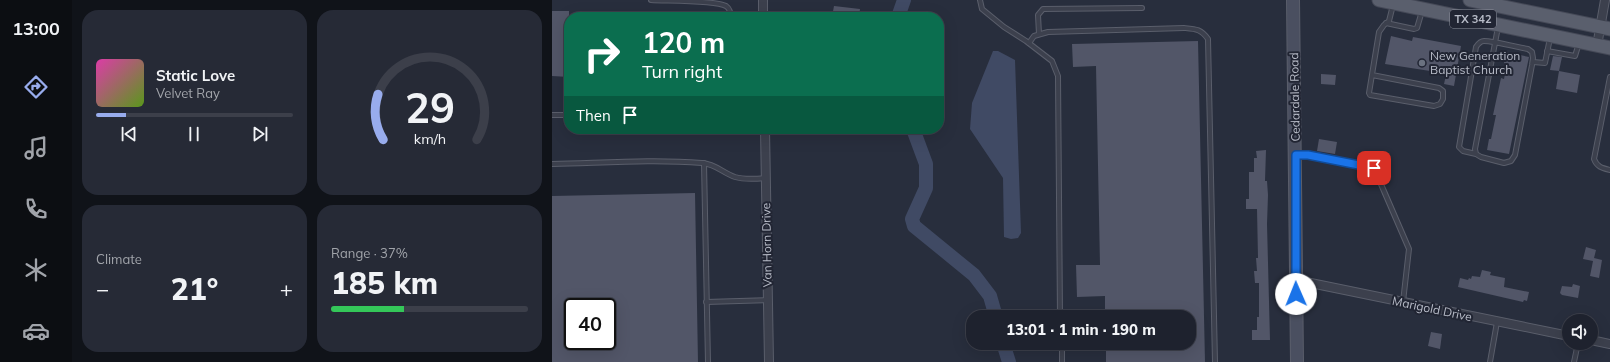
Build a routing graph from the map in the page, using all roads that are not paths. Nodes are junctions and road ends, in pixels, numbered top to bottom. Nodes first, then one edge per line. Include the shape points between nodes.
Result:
1 (651, 0) edge
2 (763, 0) edge
3 (980, 0) edge
4 (1294, 0) edge
5 (1379, 0) edge
6 (1470, 0) edge
7 (1605, 0) edge
8 (1394, 3) junction
9 (1502, 3) edge
10 (1142, 8) dead end
11 (1423, 9) junction
12 (730, 12) edge
13 (763, 12) edge
14 (1386, 23) junction
15 (1498, 25) junction
16 (1605, 28) edge
17 (1039, 34) junction
18 (1550, 36) junction
19 (1579, 42) junction
20 (1029, 43) junction
21 (1495, 43) junction
22 (1604, 47) edge
23 (1547, 51) junction
24 (1533, 62) junction
25 (1372, 75) junction
26 (1610, 77) edge
27 (552, 115) edge
28 (564, 115) edge
29 (765, 134) edge
30 (1476, 154) junction
31 (1296, 155) junction
32 (704, 163) junction
33 (552, 164) edge
34 (1610, 170) edge
35 (766, 178) junction
36 (1296, 280) junction
37 (768, 300) junction
38 (706, 302) junction
39 (1402, 303) junction
40 (1060, 310) edge
41 (1497, 322) junction
42 (1562, 335) edge
43 (1598, 341) edge
44 (1610, 344) edge
45 (1062, 350) edge
46 (1577, 350) edge
47 (708, 362) edge
48 (769, 362) edge
49 (1062, 362) edge
50 (1215, 362) edge
51 (1297, 362) edge
52 (1490, 362) edge
53 (1574, 362) edge

1 - 12 lane via 714,2 726,6
2 - 13 street
3 - 20 lane via 982,9 1004,28
4 - 31 street, Cedardale Road
5 - 8 main road, TX 342
6 - 9 main road, TX 342
7 - 16 street
8 - 11 main road, TX 342
8 - 14 lane
9 - 16 main road, TX 342
10 - 17 lane via 1043,9 1038,15
11 - 14 lane via 1417,28
11 - 15 main road, TX 342
14 - 25 lane via 1379,32
15 - 18 main road, TX 342
15 - 21 lane
16 - 22 street
17 - 20 lane
17 - 50 lane via 1184,28 1198,29 1208,39
18 - 19 main road, TX 342
18 - 23 lane
19 - 22 main road, TX 342
19 - 23 lane via 1574,56
20 - 40 lane via 1052,61 1058,76
21 - 24 lane via 1528,49 1532,52
21 - 30 lane
21 - 30 lane via 1483,41 1476,47 1460,140 1459,147 1463,151
23 - 24 lane via 1545,63
24 - 30 lane via 1514,155 1510,161 1504,163 1480,158
25 - 25 lane via 1369,93 1372,97 1434,106 1440,104 1443,99 1443,90 1439,88
26 - 34 lane via 1594,158 1601,168
27 - 28 lane
29 - 35 street, Van Horn Drive
31 - 36 street, Cedardale Road
31 - 39 lane via 1374,168 1409,249
32 - 33 lane via 670,161
32 - 35 lane via 742,179
32 - 38 lane
35 - 37 street, Van Horn Drive
36 - 39 street, Marigold Drive
36 - 51 street, Cedardale Road
37 - 38 lane
37 - 48 street, Van Horn Drive
38 - 47 lane
39 - 41 street, Marigold Drive
41 - 42 street, Marigold Drive
41 - 52 lane
43 - 44 street
45 - 49 lane
46 - 53 lane

